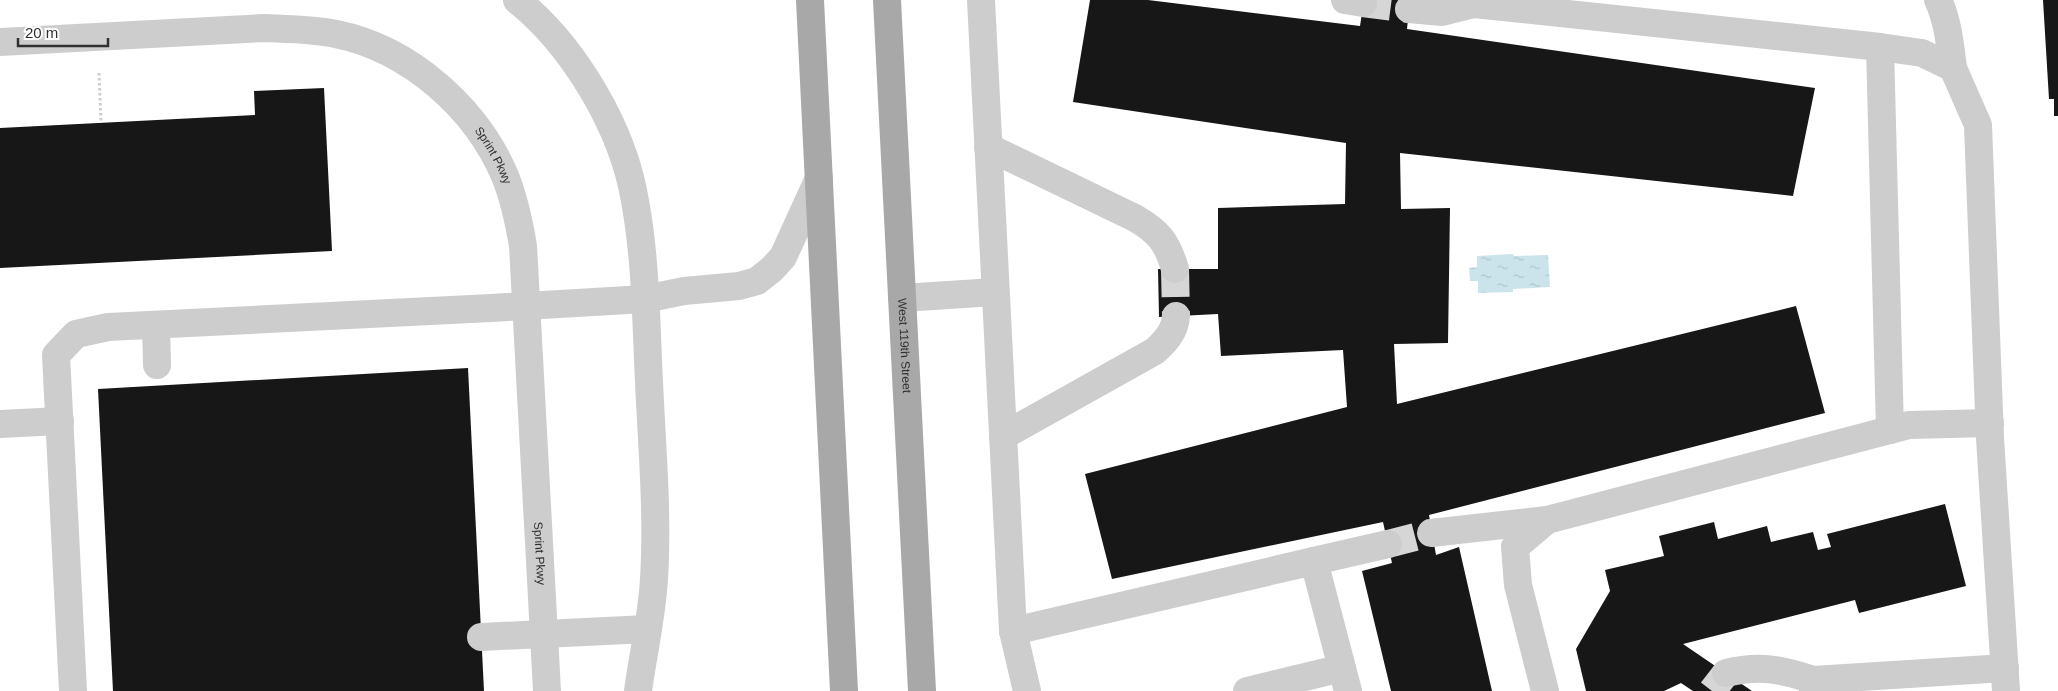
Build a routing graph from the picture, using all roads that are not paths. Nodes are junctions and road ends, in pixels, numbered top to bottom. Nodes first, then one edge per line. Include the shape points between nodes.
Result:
1 (516, 0) edge
2 (810, 0) edge
3 (887, 0) edge
4 (981, 0) edge
5 (1938, 0) edge
6 (1474, 2) edge
7 (1409, 9) tunnel mouth
8 (0, 42) edge
9 (1880, 48) junction
10 (1953, 68) junction
11 (988, 147) junction
12 (819, 178) junction
13 (1175, 269) tunnel mouth
14 (996, 292) junction
15 (902, 298) junction
16 (645, 299) junction
17 (528, 306) junction
18 (1176, 316) tunnel mouth
19 (156, 325) junction
20 (157, 365) dead end
21 (60, 421) junction
22 (1990, 423) junction
23 (0, 424) edge
24 (1890, 430) junction
25 (1003, 436) junction
26 (1548, 520) junction
27 (1432, 533) tunnel mouth
28 (1388, 544) tunnel mouth
29 (1314, 561) junction
30 (647, 629) junction
31 (1013, 631) junction
32 (544, 633) junction
33 (481, 637) dead end
34 (1726, 673) tunnel mouth
35 (1345, 679) edge
36 (2005, 680) edge
37 (1813, 685) edge
38 (73, 691) edge
39 (546, 691) edge
40 (638, 691) edge
41 (844, 691) edge
42 (922, 691) edge
43 (1027, 691) edge
44 (1247, 691) edge
45 (1545, 691) edge

1 - 16 street via 556,40 604,110 622,154 635,199 643,251
2 - 12 main road
3 - 15 main road, West 119th Street
4 - 11 street
5 - 10 street via 1944,11
6 - 7 street via 1442,12
6 - 9 street
8 - 17 street, Sprint Pkwy via 264,28 338,34 374,45 408,63 438,85 466,114 489,146 505,175 516,208
9 - 10 street via 1922,53
9 - 24 street
10 - 22 street via 1978,125
11 - 13 street via 1154,230 1170,253
11 - 14 street
12 - 16 street via 783,257 757,281
12 - 41 main road
14 - 15 street
14 - 25 street
15 - 42 main road, West 119th Street
16 - 17 street
16 - 30 street via 656,533
17 - 19 street
17 - 32 street, Sprint Pkwy
18 - 25 street via 1167,340 1155,351
19 - 20 street
19 - 21 street via 108,327 76,334 56,355
21 - 23 street
21 - 38 street
22 - 24 street via 1908,426
22 - 36 street
24 - 26 street
25 - 31 street
26 - 27 street
26 - 45 street via 1516,547 1518,585
28 - 29 street
29 - 31 street
29 - 35 street
30 - 32 street
30 - 40 street
31 - 43 street
32 - 33 street
32 - 39 street, Sprint Pkwy
34 - 37 street via 1775,669
35 - 44 street
36 - 37 street

